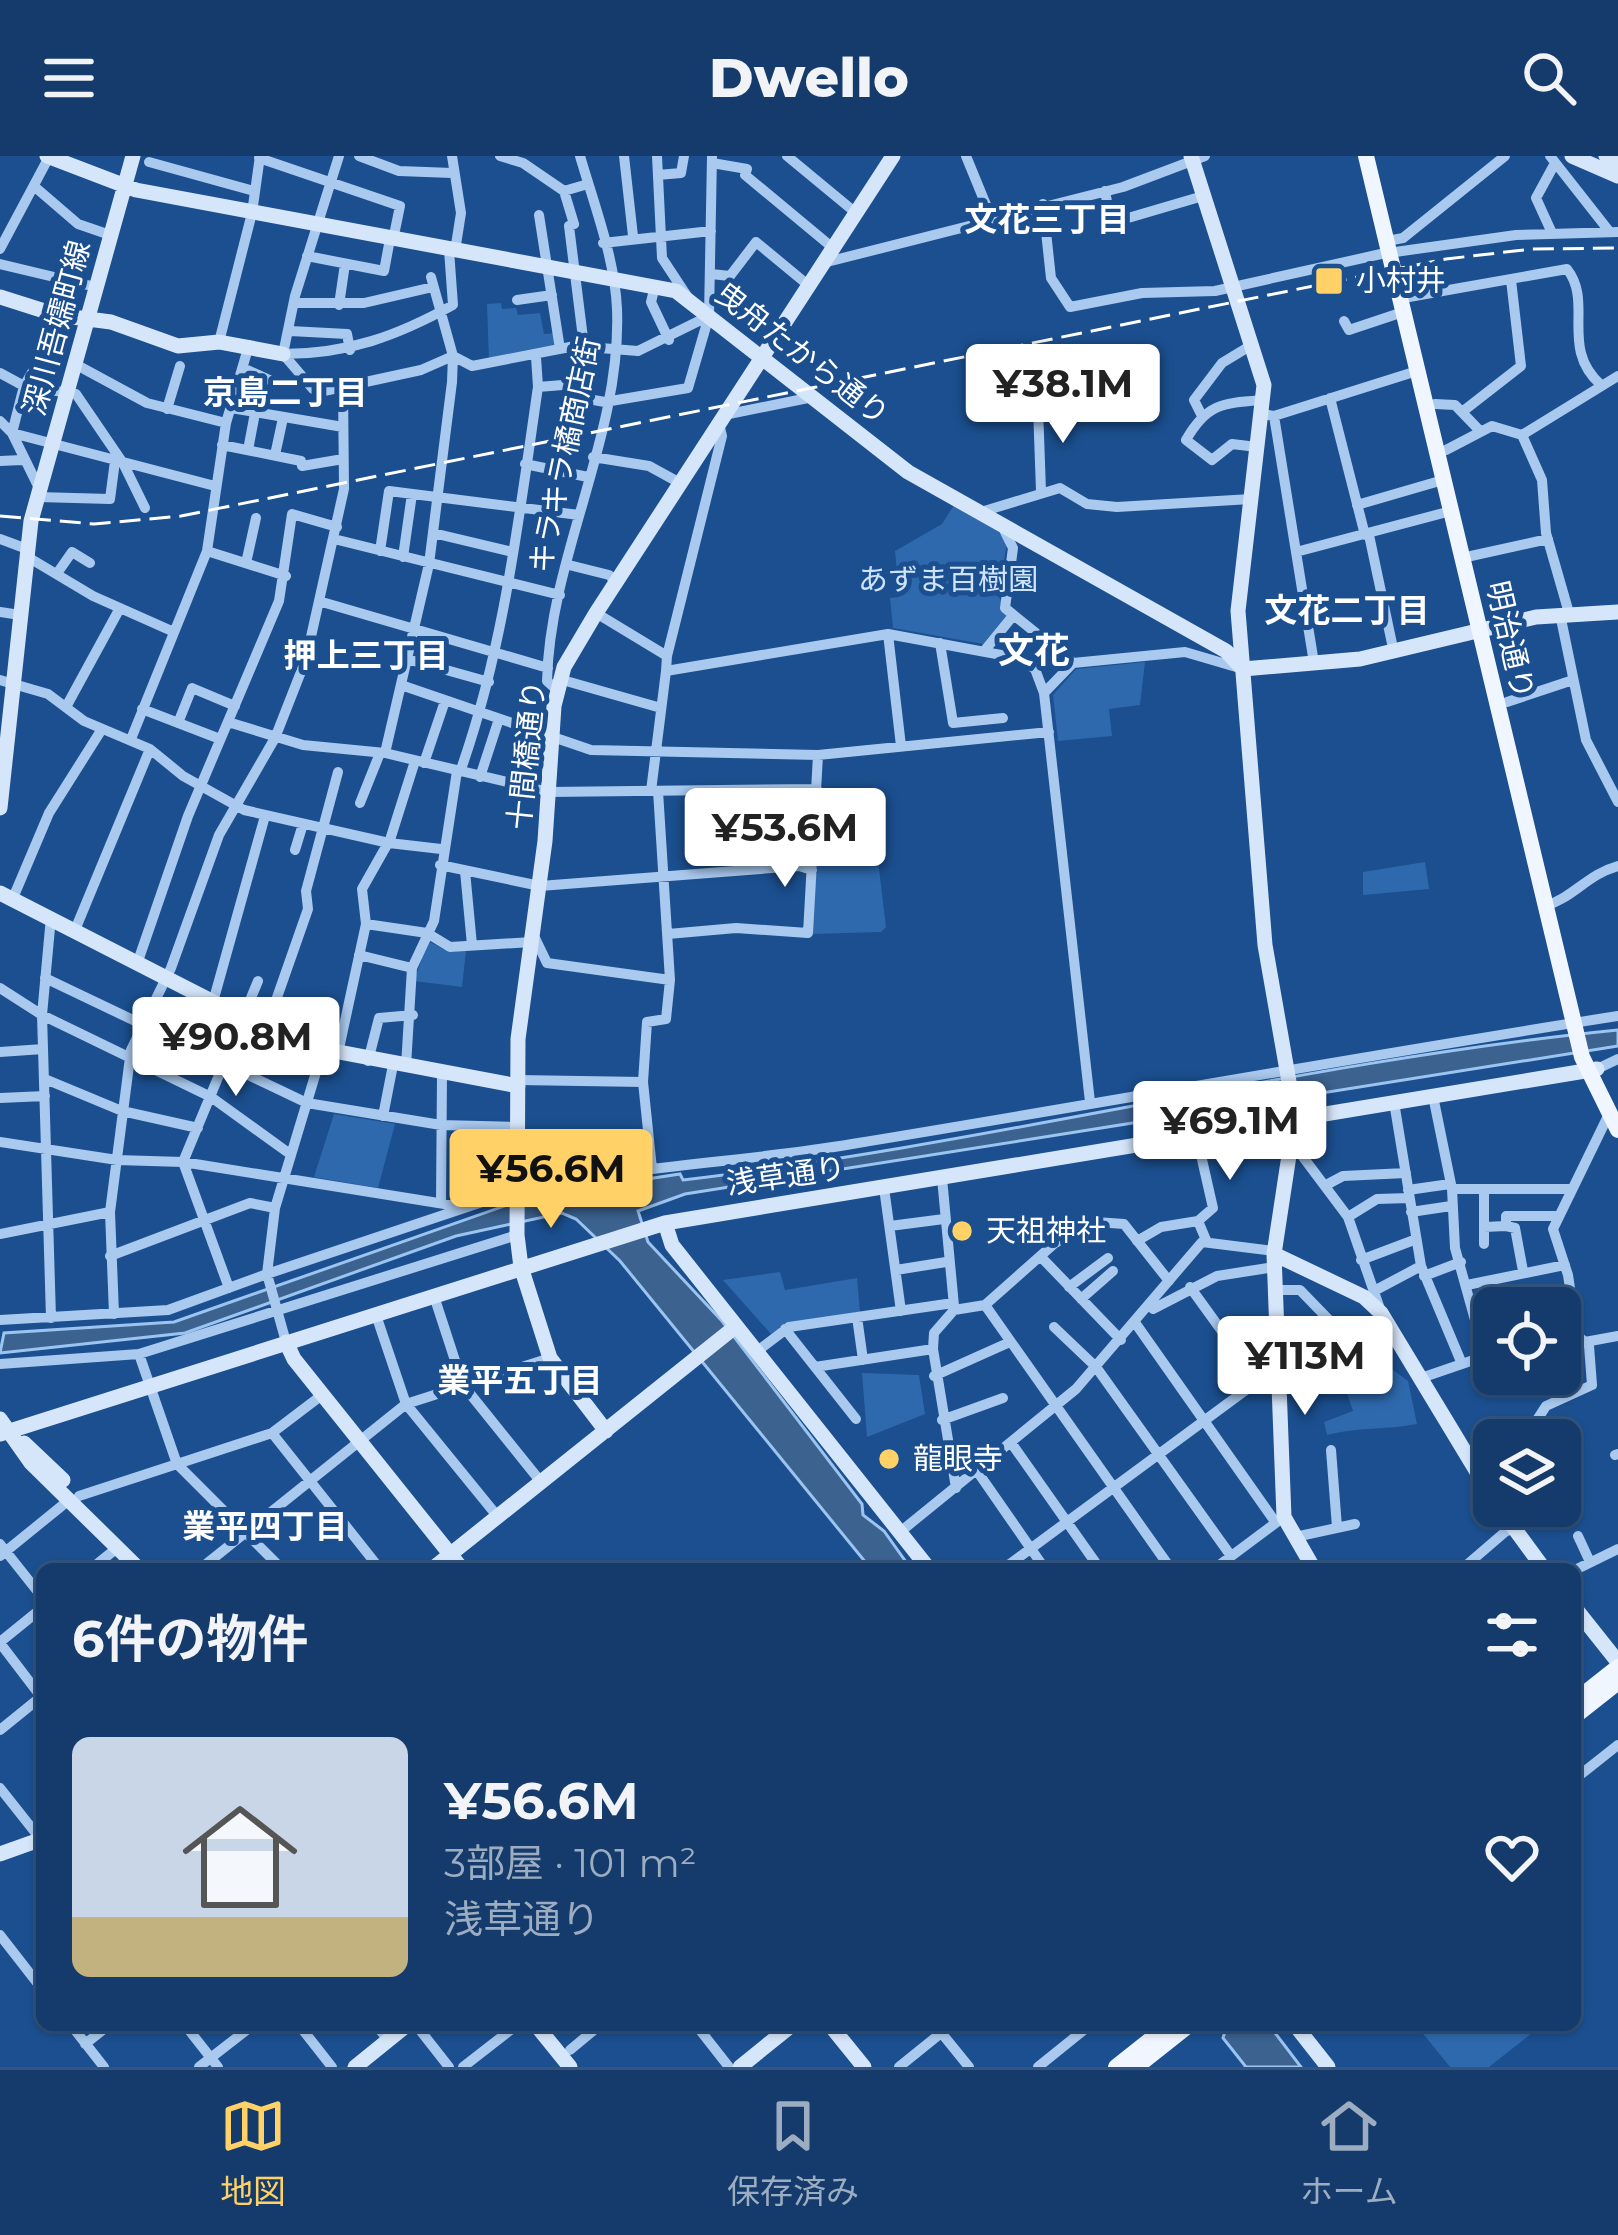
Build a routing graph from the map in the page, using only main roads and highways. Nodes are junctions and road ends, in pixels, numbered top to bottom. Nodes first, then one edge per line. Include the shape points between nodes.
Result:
1 (1366, 156) edge
2 (1376, 156) edge
3 (1393, 247) junction
4 (1406, 304) junction
5 (1484, 629) junction
6 (1550, 904) junction
7 (1615, 1118) edge
8 (1618, 1664) edge
9 (1618, 1682) edge
10 (1581, 1696) edge
11 (1581, 1711) edge
12 (1161, 2031) edge
13 (1181, 2031) edge
14 (1116, 2067) edge
15 (1136, 2067) edge

1 - 3 main road, 明治通り
2 - 3 main road, 明治通り
3 - 4 main road, 明治通り
4 - 5 main road, 明治通り
4 - 5 main road, 明治通り
5 - 6 main road, 明治通り
5 - 6 main road, 明治通り
6 - 7 main road, 明治通り via 1591,1063
8 - 10 main road
9 - 11 main road
12 - 14 main road
13 - 15 main road

